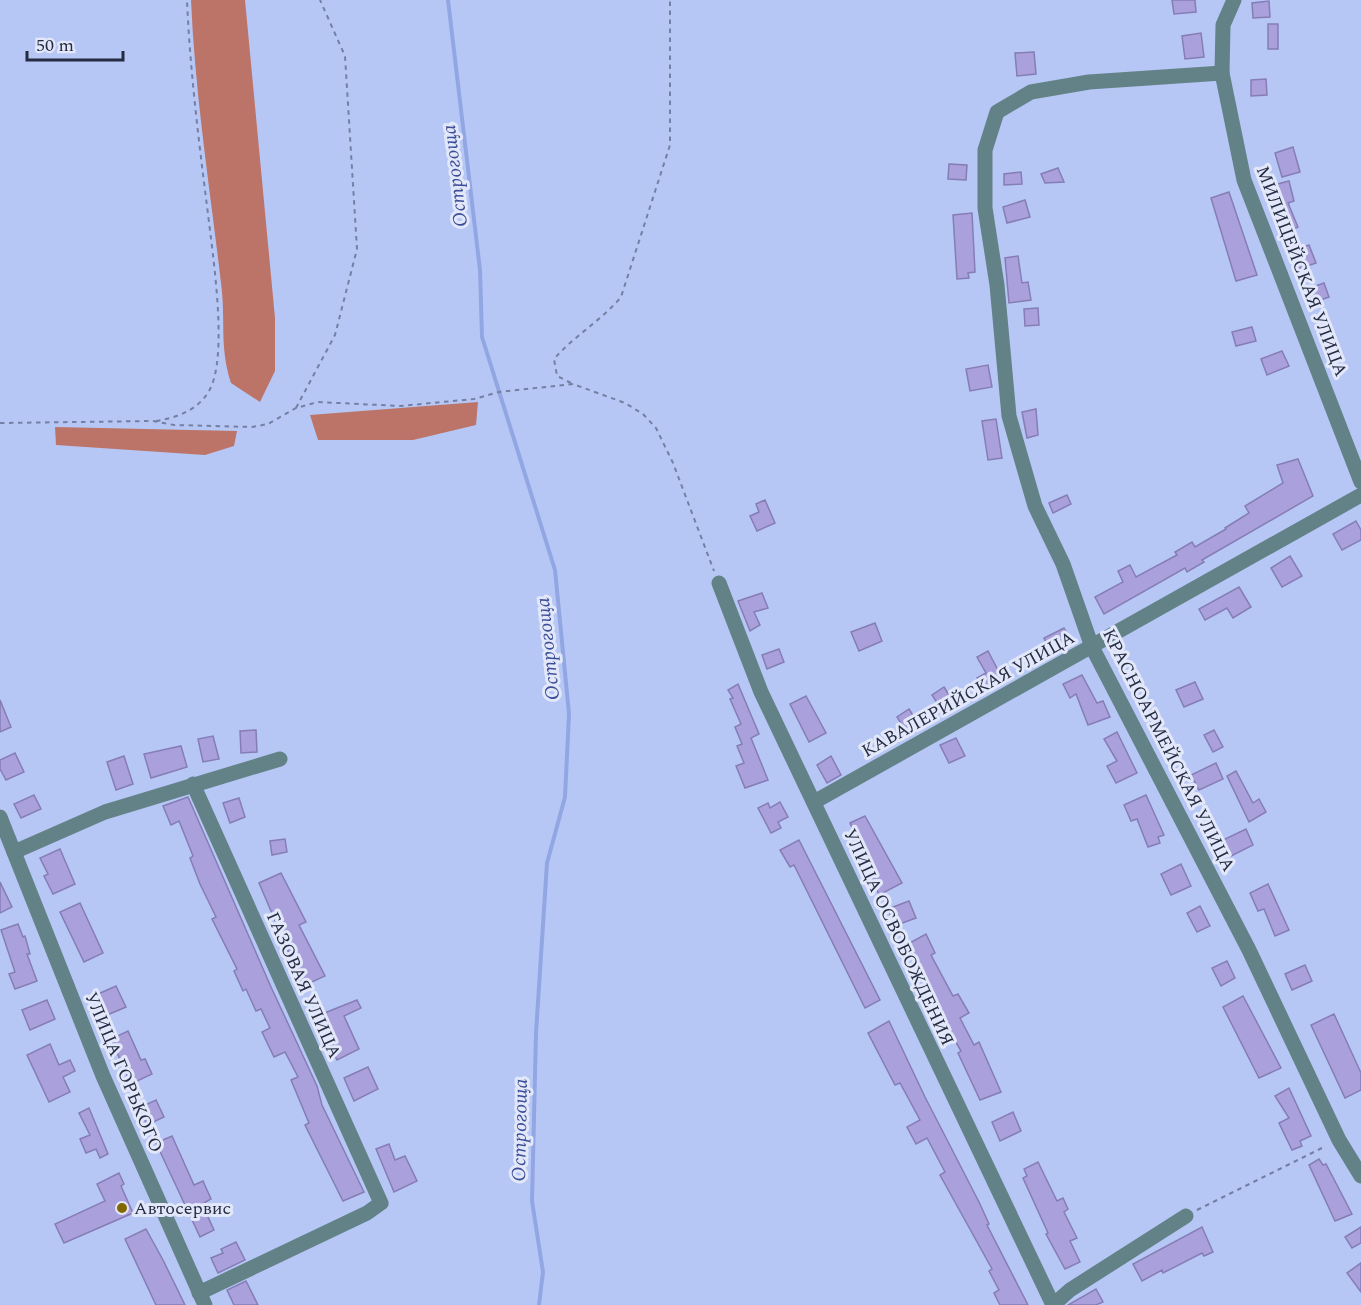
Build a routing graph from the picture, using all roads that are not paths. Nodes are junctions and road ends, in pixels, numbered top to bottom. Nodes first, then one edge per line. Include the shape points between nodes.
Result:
1 (1234, 0) edge
2 (1222, 73) junction
3 (1361, 482) edge
4 (1361, 495) edge
5 (719, 583) road end
6 (1092, 647) junction
7 (280, 759) dead end
8 (193, 784) junction
9 (814, 802) junction
10 (0, 818) edge
11 (14, 852) junction
12 (1361, 1176) edge
13 (1186, 1216) road end
14 (202, 1299) edge
15 (1053, 1305) edge

1 - 2 street, МИЛИЦЕЙСКАЯ УЛИЦА via 1223,25
2 - 3 street, МИЛИЦЕЙСКАЯ УЛИЦА via 1244,180
2 - 6 street, КРАСНОАРМЕЙСКАЯ УЛИЦА via 1089,82 1032,92 997,112 985,150 985,208 997,285 1009,416 1035,506 1063,564
4 - 6 street, КАВАЛЕРИЙСКАЯ УЛИЦА
5 - 9 street, УЛИЦА ОСВОБОЖДЕНИЯ via 761,692
6 - 9 street, КАВАЛЕРИЙСКАЯ УЛИЦА
6 - 12 street, КРАСНОАРМЕЙСКАЯ УЛИЦА via 1249,950 1339,1140
7 - 8 street
8 - 11 street via 105,812
8 - 14 street, ГАЗОВАЯ УЛИЦА via 381,1203
9 - 15 street, УЛИЦА ОСВОБОЖДЕНИЯ
10 - 11 street, УЛИЦА ГОРЬКОГО
11 - 14 street, УЛИЦА ГОРЬКОГО via 103,1076
13 - 15 street via 1070,1290

